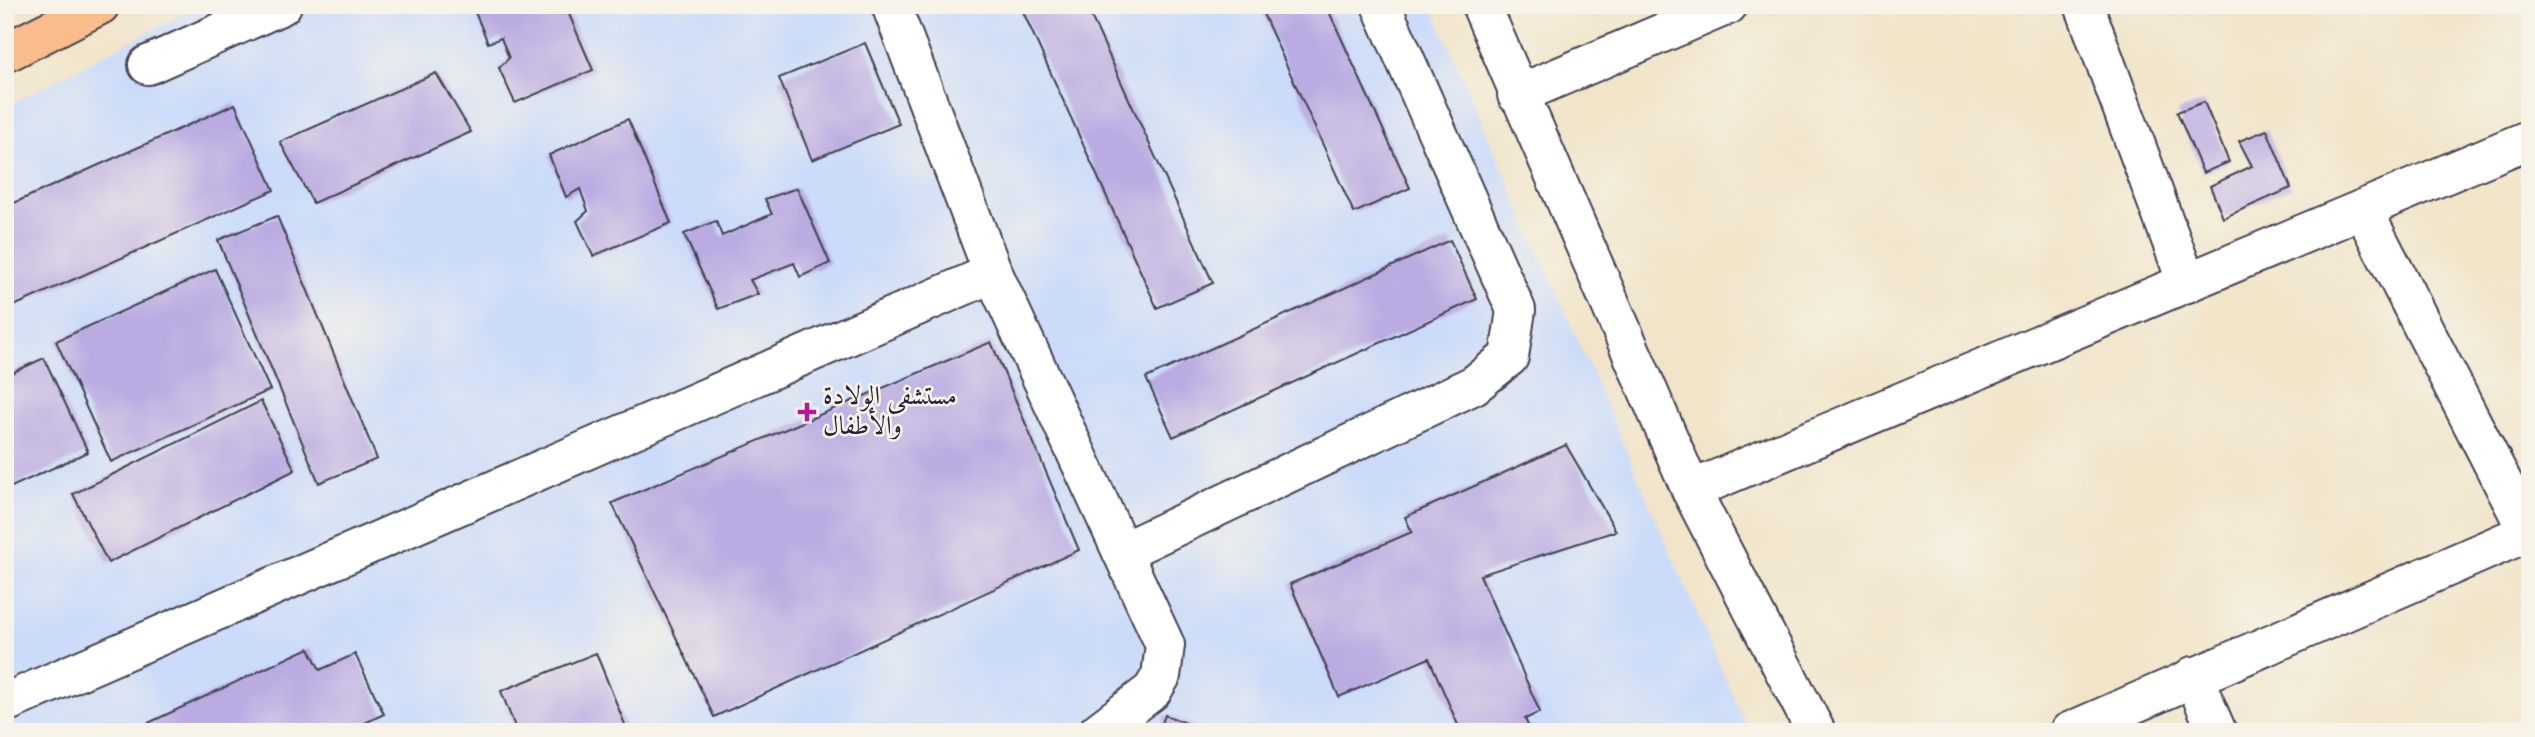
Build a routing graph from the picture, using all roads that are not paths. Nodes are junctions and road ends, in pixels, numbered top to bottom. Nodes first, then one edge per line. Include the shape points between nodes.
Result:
1 (100, 5) edge
2 (891, 5) edge
3 (1381, 5) edge
4 (1481, 5) edge
5 (1728, 5) edge
6 (2084, 5) edge
7 (260, 9) edge
8 (5, 53) edge
9 (148, 65) dead end
10 (1517, 95) junction
11 (2530, 138) edge
12 (2363, 211) junction
13 (993, 273) junction
14 (2187, 284) junction
15 (1691, 490) junction
16 (2529, 534) edge
17 (1122, 552) junction
18 (2193, 676) junction
19 (5, 703) edge
20 (1098, 732) edge
21 (1816, 732) edge
22 (2069, 732) edge
23 (2217, 732) edge

1 - 8 main road
2 - 13 street
3 - 17 street via 1516,310 1509,357 1474,385
4 - 10 street
5 - 10 street
6 - 14 street
7 - 9 street
10 - 15 street
11 - 12 street
12 - 14 street
12 - 16 street
13 - 17 street
13 - 19 street
14 - 15 street
15 - 21 street
16 - 18 street
17 - 20 street via 1166,645 1161,676 1152,691
18 - 22 street
18 - 23 street

